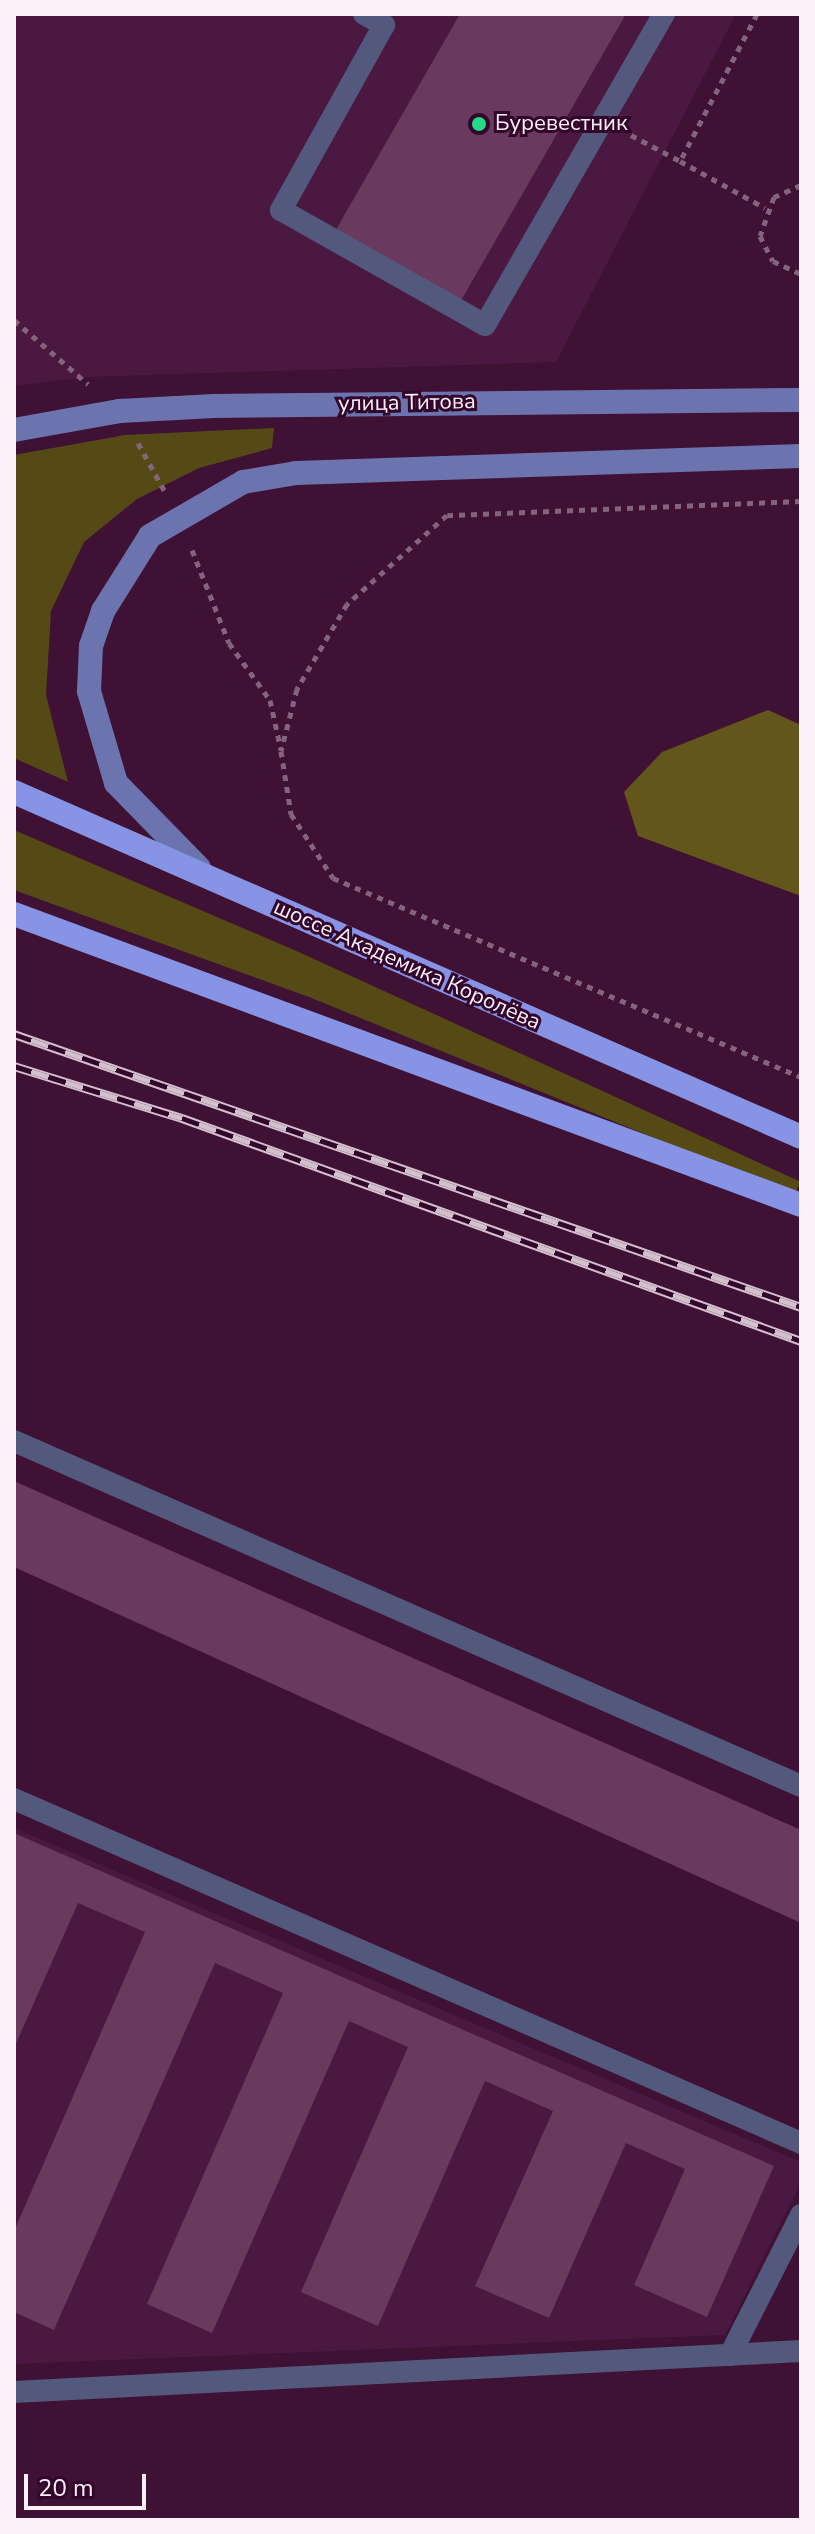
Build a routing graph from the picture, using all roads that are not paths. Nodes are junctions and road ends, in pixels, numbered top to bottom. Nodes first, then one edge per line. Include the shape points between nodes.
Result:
1 (364, 14) edge
2 (664, 14) edge
3 (801, 400) edge
4 (14, 430) edge
5 (801, 456) edge
6 (14, 792) edge
7 (221, 883) junction
8 (14, 914) edge
9 (801, 1137) edge
10 (801, 1205) edge
11 (14, 1441) edge
12 (801, 1786) edge
13 (14, 1799) edge
14 (801, 2143) edge
15 (801, 2215) edge
16 (801, 2351) edge
17 (730, 2355) junction
18 (14, 2392) edge

1 - 2 lane via 384,25 281,210 485,325
3 - 4 main road, улица Титова via 214,406 120,411
5 - 7 main road via 296,473 243,482 150,536 121,574 91,646 96,734 116,783 139,813
6 - 7 highway, шоссе Академика Королёва
7 - 9 highway, шоссе Академика Королёва
8 - 10 highway
11 - 12 lane
13 - 14 lane
15 - 17 lane
16 - 17 lane
17 - 18 lane

